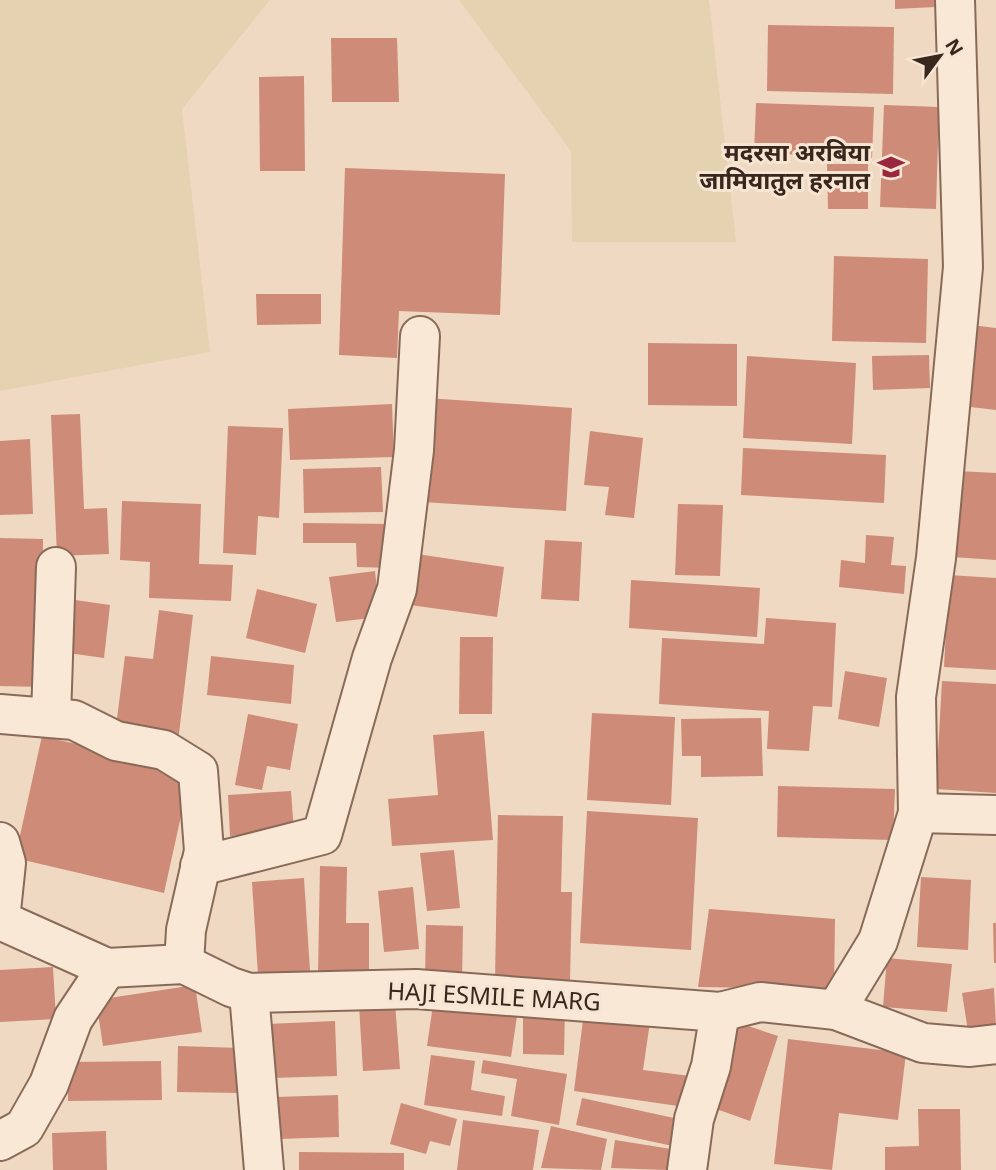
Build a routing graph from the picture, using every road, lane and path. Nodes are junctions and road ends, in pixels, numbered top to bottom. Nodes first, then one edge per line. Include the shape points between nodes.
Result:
1 (955, 0) edge
2 (420, 336) dead end
3 (56, 567) dead end
4 (0, 714) edge
5 (51, 717) junction
6 (918, 813) junction
7 (996, 815) edge
8 (0, 842) edge
9 (200, 866) junction
10 (0, 920) edge
11 (184, 964) junction
12 (107, 968) junction
13 (249, 993) junction
14 (836, 1010) junction
15 (720, 1012) junction
16 (996, 1044) edge
17 (0, 1141) edge
18 (264, 1170) edge
19 (687, 1170) edge

1 - 6 street via 963,267 936,558 916,696
2 - 9 street via 414,450 397,589 372,658 322,835
3 - 5 street
4 - 5 street
5 - 9 street via 74,720 116,741 164,750 198,771 204,851
6 - 7 street
6 - 14 street via 878,941
8 - 10 street via 6,863
9 - 11 street via 186,930
10 - 12 street, HAJI ESMILE MARG
11 - 12 street, HAJI ESMILE MARG
11 - 13 street, HAJI ESMILE MARG
12 - 17 street via 73,1019 49,1084 24,1128
13 - 15 street, HAJI ESMILE MARG via 416,989
13 - 18 street
14 - 15 street, HAJI ESMILE MARG via 760,1002
14 - 16 street, HAJI ESMILE MARG via 923,1043
15 - 19 street via 711,1066 694,1119

